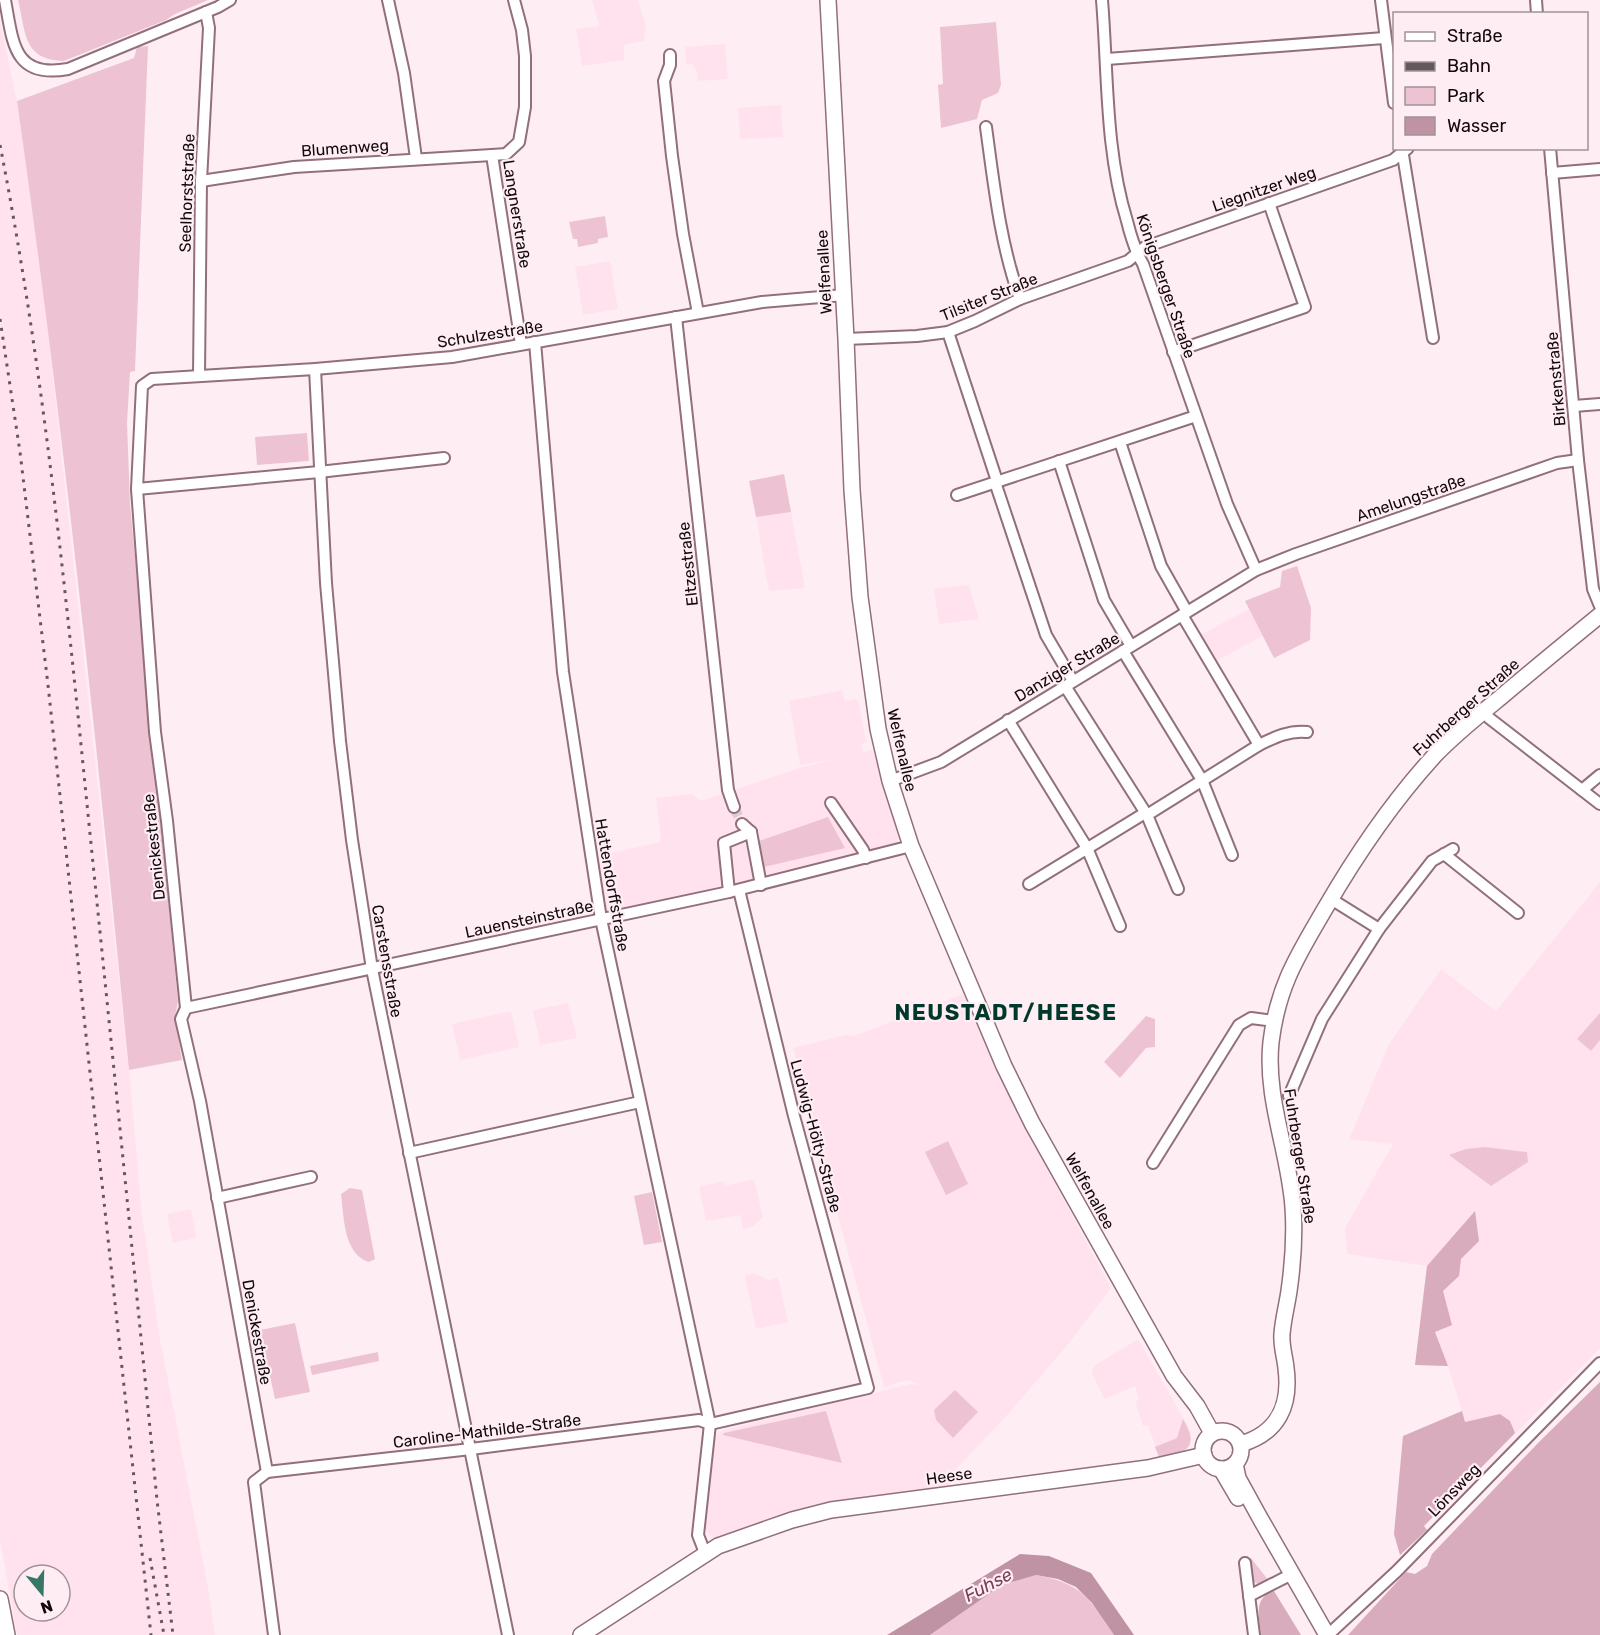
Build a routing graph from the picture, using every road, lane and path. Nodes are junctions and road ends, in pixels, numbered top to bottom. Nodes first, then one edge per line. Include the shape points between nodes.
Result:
1 (5, 0) edge
2 (230, 0) edge
3 (388, 0) edge
4 (514, 0) edge
5 (828, 0) edge
6 (1102, 0) edge
7 (1381, 0) edge
8 (206, 12) junction
9 (1384, 38) junction
10 (670, 55) dead end
11 (1107, 59) junction
12 (1393, 91) edge
13 (986, 127) dead end
14 (1404, 150) edge
15 (1550, 150) edge
16 (492, 155) junction
17 (416, 158) junction
18 (1600, 169) edge
19 (1552, 173) junction
20 (201, 181) junction
21 (1269, 204) junction
22 (1136, 253) junction
23 (844, 295) junction
24 (1020, 299) junction
25 (698, 313) junction
26 (676, 317) junction
27 (948, 332) junction
28 (1433, 338) dead end
29 (846, 339) junction
30 (535, 342) junction
31 (521, 344) junction
32 (1173, 352) junction
33 (315, 369) junction
34 (199, 375) junction
35 (142, 386) joint
36 (1600, 404) edge
37 (1574, 406) junction
38 (1196, 416) junction
39 (1120, 442) junction
40 (444, 458) dead end
41 (1578, 460) junction
42 (1059, 461) junction
43 (319, 472) junction
44 (996, 481) junction
45 (137, 489) junction
46 (957, 495) dead end
47 (1256, 570) junction
48 (1600, 606) edge
49 (1185, 613) junction
50 (1600, 615) edge
51 (1127, 649) junction
52 (1069, 683) junction
53 (1484, 711) junction
54 (1008, 720) junction
55 (1307, 732) dead end
56 (1259, 745) junction
57 (1600, 775) edge
58 (1202, 780) junction
59 (890, 781) junction
60 (1582, 790) junction
61 (831, 803) dead end
62 (1600, 804) edge
63 (735, 807) tunnel mouth
64 (1146, 814) junction
65 (742, 824) tunnel mouth
66 (751, 832) junction
67 (911, 846) junction
68 (1087, 848) junction
69 (1232, 855) dead end
70 (866, 858) junction
71 (1029, 884) dead end
72 (761, 885) junction
73 (1178, 889) dead end
74 (734, 891) junction
75 (1330, 899) junction
76 (1518, 913) dead end
77 (601, 919) junction
78 (1120, 926) dead end
79 (1379, 929) junction
80 (372, 969) junction
81 (184, 1013) junction
82 (1274, 1021) junction
83 (1289, 1096) dead end
84 (640, 1102) junction
85 (409, 1153) junction
86 (1153, 1163) dead end
87 (311, 1177) dead end
88 (218, 1198) junction
89 (1600, 1364) edge
90 (710, 1424) junction
91 (1212, 1433) junction
92 (1241, 1444) junction
93 (471, 1449) junction
94 (1204, 1455) junction
95 (1228, 1467) junction
96 (267, 1472) junction
97 (705, 1552) junction
98 (1245, 1563) dead end
99 (1288, 1576) junction
100 (1249, 1596) junction
101 (0, 1599) edge
102 (7, 1635) edge
103 (274, 1635) edge
104 (508, 1635) edge
105 (581, 1635) edge
106 (1254, 1635) edge
107 (1316, 1635) edge
108 (1327, 1635) edge

1 - 8 street via 19,55 39,71 51,72 68,69
2 - 8 street
3 - 17 street via 404,73
4 - 16 street, Langnerstraße via 525,56 525,107 519,142 507,154
5 - 23 street, Welfenallee
6 - 11 street, Königsberger Straße
7 - 9 street
8 - 20 street, Seelhorststraße via 209,28
9 - 11 street
9 - 12 street
10 - 25 street via 664,81 683,234
11 - 22 street, Königsberger Straße via 1113,165
13 - 24 street via 1008,265
14 - 21 street, Liegnitzer Weg via 1393,160
14 - 28 street
15 - 19 street, Birkenstraße
16 - 17 street, Blumenweg
16 - 31 street, Langnerstraße
17 - 20 street, Blumenweg via 294,167
18 - 19 street
19 - 37 street, Birkenstraße
20 - 34 street, Seelhorststraße
21 - 22 street, Liegnitzer Weg
21 - 32 street via 1305,307
22 - 24 street, Tilsiter Straße via 1128,261
22 - 32 street, Königsberger Straße
23 - 25 street, Schulzestraße via 762,302
23 - 29 street, Welfenallee
24 - 27 street, Tilsiter Straße
25 - 26 street, Schulzestraße
26 - 30 street, Schulzestraße
26 - 63 street, Eltzestraße via 728,790
27 - 29 street, Tilsiter Straße
27 - 44 street
29 - 59 street, Welfenallee via 860,597 878,729
30 - 31 street, Schulzestraße
30 - 77 street, Hattendorffstraße via 563,672
31 - 33 street, Schulzestraße via 452,357
32 - 38 street, Königsberger Straße
33 - 34 street, Schulzestraße
33 - 43 street, Carstensstraße
34 - 35 street, Schulzestraße via 152,379
35 - 45 street, Denickestraße
36 - 37 street
37 - 41 street, Birkenstraße
38 - 39 street
38 - 47 street, Königsberger Straße via 1227,504
39 - 42 street
39 - 49 street via 1161,566
40 - 43 street
41 - 47 street, Amelungstraße via 1539,469
41 - 48 street, Birkenstraße via 1593,589
42 - 44 street
42 - 51 street via 1104,600
43 - 45 street
43 - 80 street, Carstensstraße via 339,741
44 - 46 street
44 - 52 street via 1046,635
45 - 81 street, Denickestraße via 155,732
47 - 49 street, Danziger Straße
49 - 51 street, Danziger Straße
49 - 56 street
50 - 53 street, Fuhrberger Straße
51 - 52 street, Danziger Straße
51 - 58 street
52 - 54 street, Danziger Straße
52 - 64 street
53 - 60 street
53 - 75 street, Fuhrberger Straße via 1437,754 1395,802 1357,853
54 - 59 street, Danziger Straße via 941,762
54 - 68 street
55 - 56 street via 1297,731
56 - 58 street
57 - 60 street
58 - 64 street
58 - 69 street
59 - 67 street, Welfenallee
60 - 62 street
61 - 70 street
64 - 68 street
64 - 73 street
65 - 66 street
66 - 72 street
66 - 74 street, Ludwig-Hölty-Straße via 724,843
67 - 70 street, Lauensteinstraße
67 - 91 street, Welfenallee via 1032,1123 1174,1376
68 - 71 street
68 - 78 street
70 - 72 street, Lauensteinstraße
72 - 74 street, Lauensteinstraße
74 - 77 street, Lauensteinstraße
74 - 90 street, Ludwig-Hölty-Straße via 868,1389
75 - 79 street
75 - 82 street, Fuhrberger Straße via 1291,967
76 - 79 street, Fuhrberger Straße via 1449,852 1431,861
77 - 80 street, Lauensteinstraße
77 - 84 street, Hattendorffstraße
79 - 83 street, Fuhrberger Straße via 1322,1019
80 - 81 street, Lauensteinstraße
80 - 85 street, Carstensstraße
81 - 88 street, Denickestraße
82 - 86 street via 1251,1018 1239,1025
82 - 92 street, Fuhrberger Straße via 1270,1076 1293,1204 1294,1234 1282,1333 1286,1385 1281,1414 1271,1429
84 - 85 street
84 - 90 street, Hattendorffstraße
85 - 93 street, Carstensstraße
87 - 88 street
88 - 96 street, Denickestraße
89 - 108 street, Lönsweg via 1381,1587
90 - 93 street, Caroline-Mathilde-Straße via 699,1420
90 - 97 street via 698,1535
91 - 92 street via 1227,1431
91 - 94 street via 1203,1445
92 - 95 street via 1241,1454
93 - 96 street, Caroline-Mathilde-Straße
93 - 104 street, Carstensstraße
94 - 95 street via 1211,1466
94 - 97 street, Heese via 1148,1468 831,1510
95 - 99 street
96 - 103 street via 254,1482
97 - 105 street, Heese
98 - 100 street
99 - 100 street
99 - 107 street
99 - 108 street
100 - 106 street
101 - 102 street

